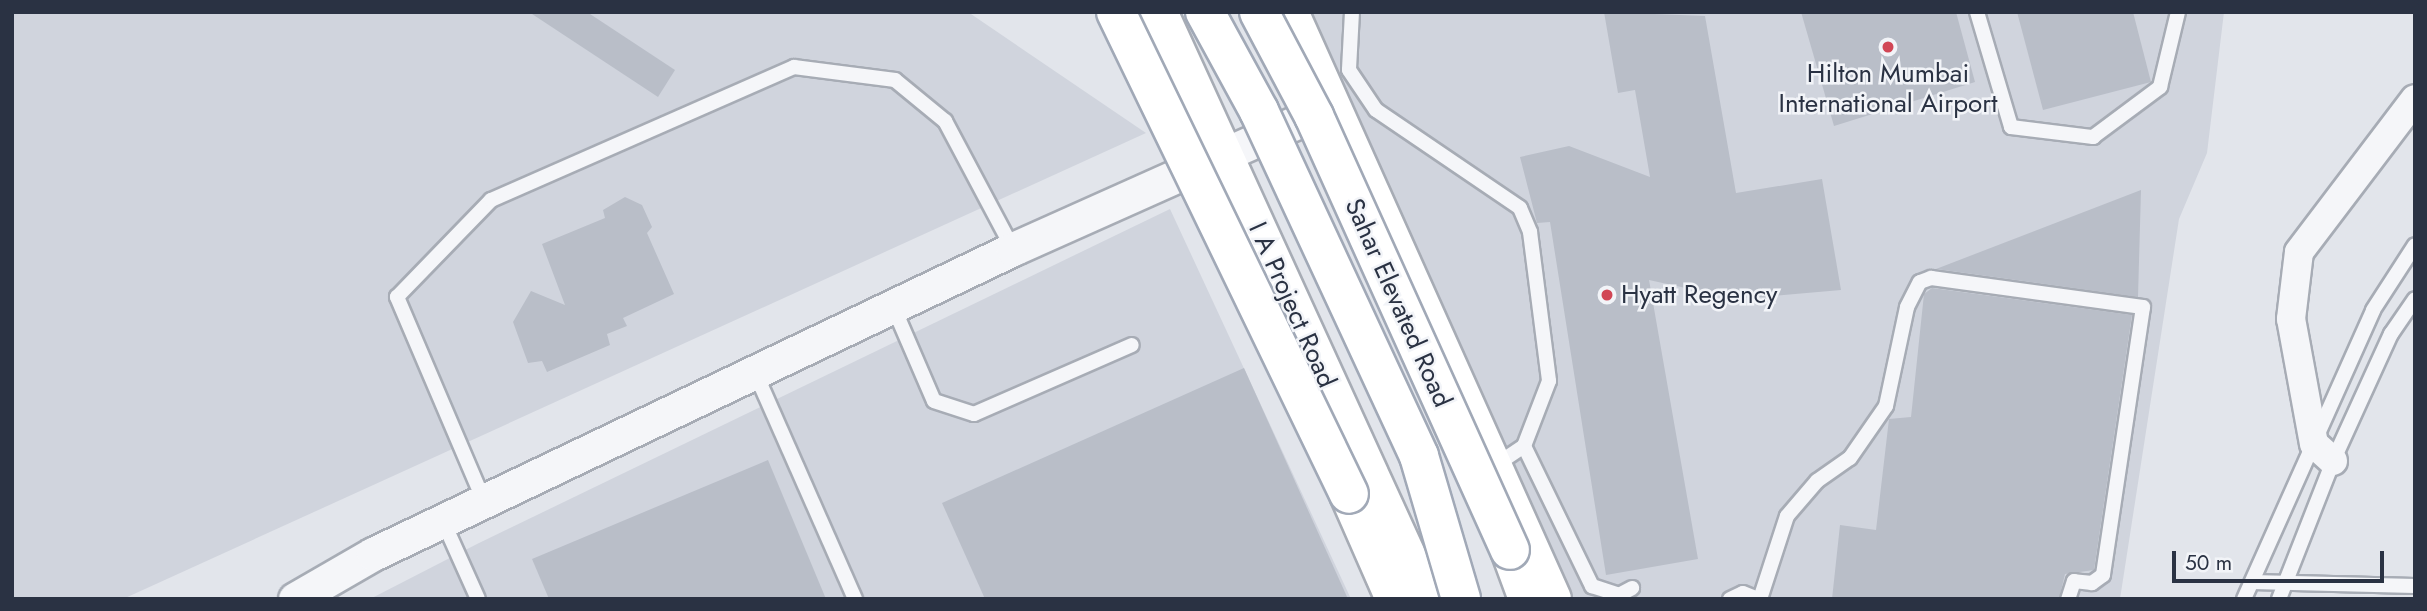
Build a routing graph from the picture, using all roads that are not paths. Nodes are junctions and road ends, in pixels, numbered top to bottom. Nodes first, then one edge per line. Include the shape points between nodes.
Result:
1 (1116, 12) edge
2 (1158, 12) edge
3 (1205, 12) edge
4 (1259, 12) edge
5 (1289, 12) edge
6 (1352, 12) edge
7 (1977, 12) edge
8 (2178, 12) edge
9 (1335, 86) junction
10 (2415, 99) edge
11 (1222, 151) junction
12 (2415, 245) edge
13 (1013, 249) junction
14 (2415, 299) edge
15 (893, 306) junction
16 (1132, 345) dead end
17 (755, 372) junction
18 (1524, 446) junction
19 (2323, 452) junction
20 (1493, 467) junction
21 (484, 501) junction
22 (443, 521) junction
23 (2252, 582) junction
24 (2415, 586) edge
25 (1632, 588) dead end
26 (2281, 592) edge
27 (295, 599) edge
28 (478, 599) edge
29 (855, 599) edge
30 (1395, 599) edge
31 (1426, 599) edge
32 (1461, 599) edge
33 (1528, 599) edge
34 (1552, 599) edge
35 (1730, 599) edge
36 (1759, 599) edge
37 (2068, 599) edge
38 (2244, 599) edge

1 - 30 main road, bridge via 1349,494
2 - 11 main road, I A Project Road
3 - 32 main road, Sahar Elevated Road, bridge via 1259,111 1419,456
4 - 33 main road, Sahar Elevated Road, bridge via 1314,116
5 - 9 main road
6 - 9 lane
7 - 8 lane via 2011,127 2093,137 2160,88
9 - 11 street
9 - 18 lane via 1520,208 1542,286 1549,381
9 - 20 main road
10 - 19 street via 2300,252 2291,319
11 - 13 street
11 - 31 main road, I A Project Road
12 - 19 lane via 2373,310
13 - 15 street
13 - 21 lane via 945,121 895,80 794,68 491,200 397,298
14 - 19 lane
15 - 16 lane via 934,401 974,414
15 - 17 street
17 - 21 street
17 - 29 lane
18 - 20 lane
18 - 25 lane via 1591,586 1619,595
19 - 23 lane
19 - 26 lane
20 - 34 main road
21 - 22 street
22 - 27 street
22 - 28 lane
23 - 26 lane
23 - 38 lane
24 - 26 lane
35 - 36 lane via 1743,593
36 - 37 lane via 1787,516 1816,481 1850,458 1886,406 1907,307 1913,292 1931,278 2143,307 2103,575 2092,583 2074,581

